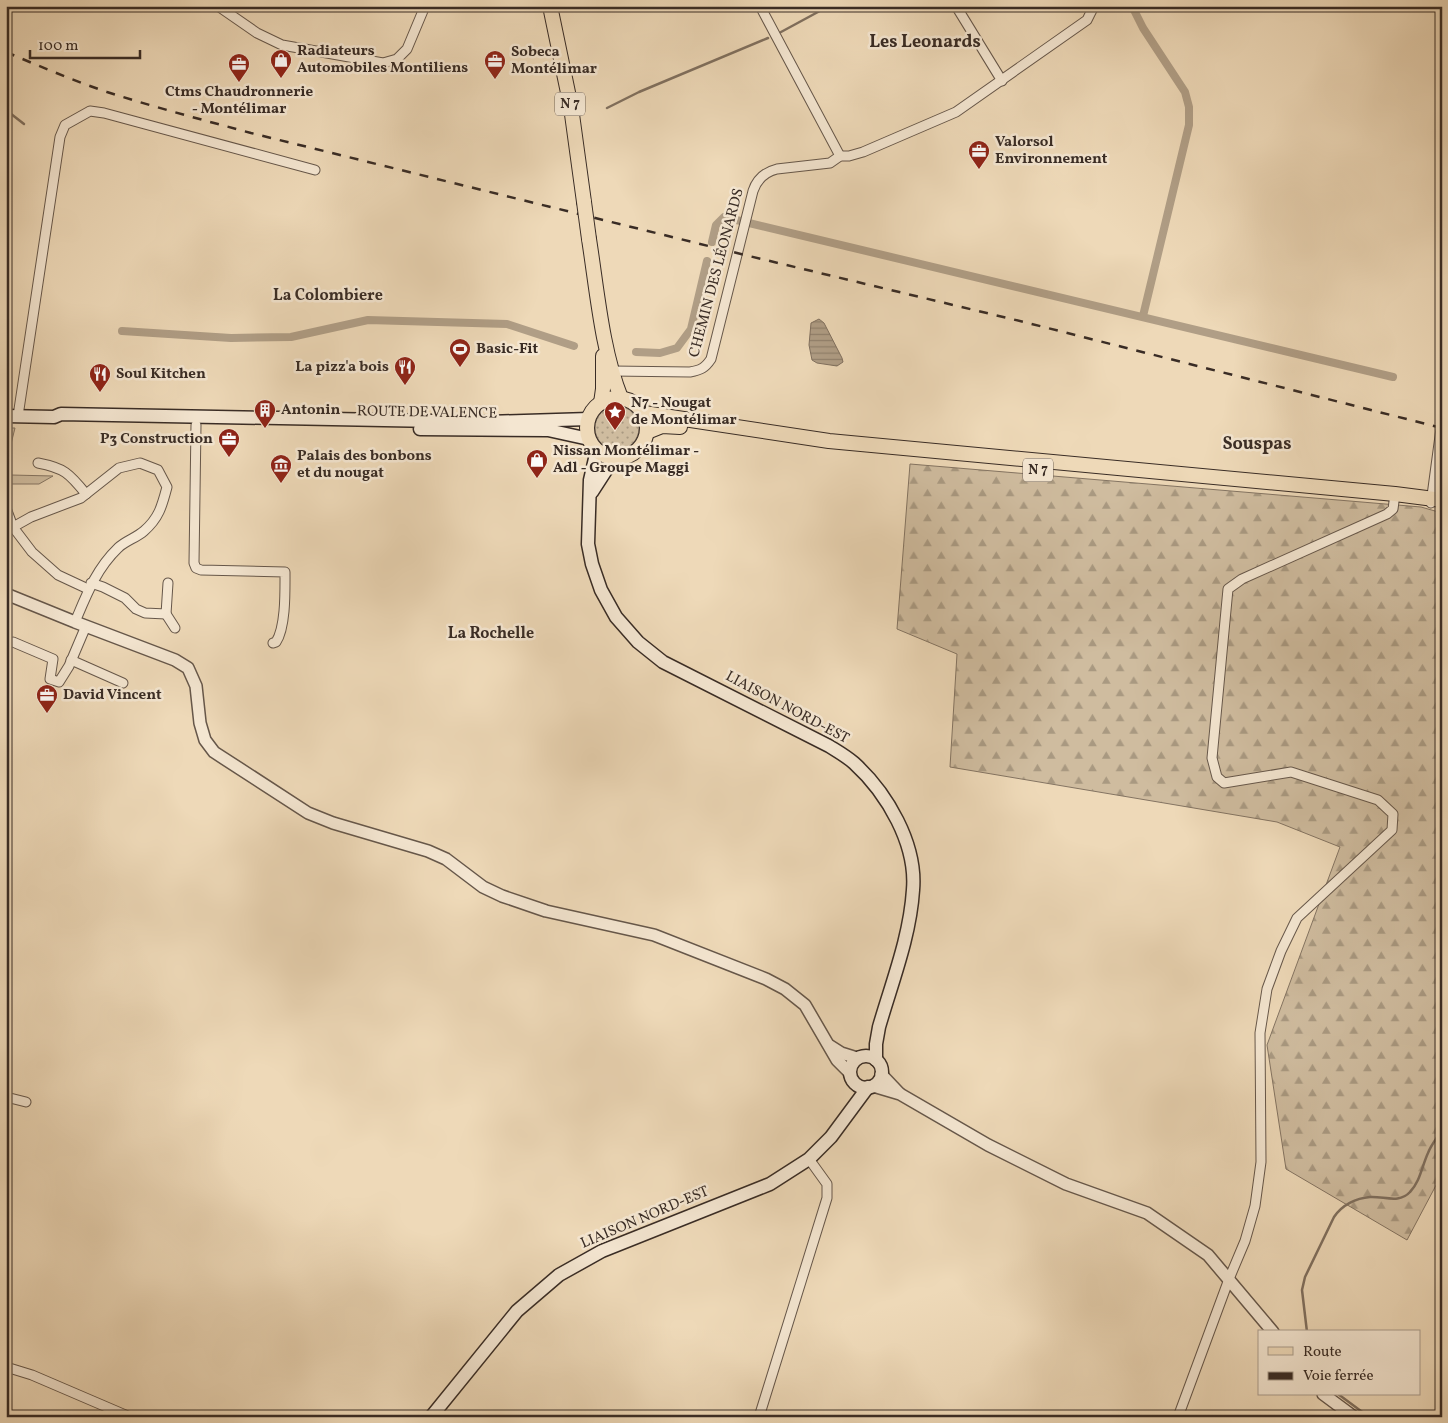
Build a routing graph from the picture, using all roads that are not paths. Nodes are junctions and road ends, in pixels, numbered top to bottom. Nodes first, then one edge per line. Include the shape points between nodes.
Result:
1 (218, 6) edge
2 (425, 6) edge
3 (550, 6) edge
4 (760, 6) edge
5 (956, 6) edge
6 (1094, 6) edge
7 (1002, 81) junction
8 (840, 156) junction
9 (315, 170) dead end
10 (601, 318) junction
11 (612, 371) junction
12 (621, 398) junction
13 (601, 403) junction
14 (644, 413) junction
15 (12, 416) edge
16 (54, 417) junction
17 (589, 419) junction
18 (1442, 421) edge
19 (196, 425) junction
20 (647, 432) junction
21 (593, 444) junction
22 (614, 458) junction
23 (38, 463) dead end
24 (86, 494) junction
25 (589, 497) junction
26 (1395, 498) junction
27 (1437, 503) edge
28 (6, 508) edge
29 (10, 530) edge
30 (168, 583) dead end
31 (90, 586) junction
32 (6, 594) edge
33 (166, 614) junction
34 (80, 624) junction
35 (175, 628) dead end
36 (13, 642) dead end
37 (273, 643) dead end
38 (53, 659) junction
39 (70, 663) junction
40 (123, 683) dead end
41 (879, 1027) junction
42 (829, 1045) junction
43 (860, 1057) junction
44 (876, 1060) junction
45 (881, 1074) junction
46 (852, 1078) junction
47 (871, 1086) junction
48 (900, 1094) junction
49 (6, 1097) edge
50 (26, 1102) dead end
51 (847, 1115) junction
52 (809, 1160) junction
53 (1229, 1279) junction
54 (1271, 1330) edge
55 (6, 1367) edge
56 (1326, 1396) edge
57 (130, 1417) edge
58 (431, 1417) edge
59 (760, 1417) edge
60 (1178, 1417) edge
61 (1354, 1417) edge

1 - 2 street via 257,33 282,45 383,63 397,59 407,49
3 - 10 main road, N 7, bridge via 571,107
4 - 8 street
5 - 7 street
6 - 7 street, CHEMIN DES LÉONARDS via 1087,20
7 - 8 street, CHEMIN DES LÉONARDS via 956,112 863,152
8 - 11 street, CHEMIN DES LÉONARDS via 830,163 770,171 756,183 706,367 690,372
9 - 15 street via 104,113 90,111 65,125 60,137
10 - 11 main road, N 7
10 - 13 main road, N 7
11 - 12 main road, N 7
12 - 13 main road
12 - 14 main road via 635,404
13 - 17 main road
14 - 20 main road
14 - 26 main road, N 7 via 829,441
15 - 16 main road, ROUTE DE VALENCE
16 - 17 main road, ROUTE DE VALENCE via 61,414 169,415 488,422
16 - 19 main road, ROUTE DE VALENCE via 61,420
17 - 21 main road via 587,429
18 - 27 street
19 - 21 main road, ROUTE DE VALENCE via 548,430
19 - 37 street via 194,563 201,570 285,572 284,609 279,637
20 - 22 main road via 636,452
20 - 26 main road, N 7 via 670,426 862,453
21 - 22 main road via 604,455
21 - 25 main road, LIAISON NORD-EST
22 - 25 main road
23 - 24 street via 65,471
24 - 29 street
24 - 31 street via 119,468 140,463 158,470 167,488 161,511 144,531 118,548
25 - 41 main road, LIAISON NORD-EST via 588,544 592,564 601,590 616,617 638,642 663,662 829,746 853,762 881,792 900,824 910,857 914,888 911,914
26 - 27 main road, N 7
26 - 53 street via 1393,510 1387,514 1242,579 1228,589 1212,758 1217,777 1224,783 1291,772 1378,800 1393,814 1392,830 1297,918 1267,989 1260,1033 1261,1162 1255,1206
28 - 29 street
29 - 31 street via 58,575
30 - 33 street
31 - 33 street via 103,587 145,613
31 - 34 street
32 - 34 street
33 - 35 street
34 - 39 street
34 - 42 street via 176,660 188,668 196,686 205,740 214,752 308,813 434,854 446,859 483,887 546,912 654,935 766,979 805,1005
36 - 38 street
38 - 39 street
38 - 39 street via 50,679 59,682
39 - 40 street
41 - 43 main road, LIAISON NORD-EST
41 - 44 main road, LIAISON NORD-EST
42 - 43 street via 841,1053
42 - 46 street
43 - 44 main road via 870,1056
43 - 46 main road via 851,1064
44 - 45 main road
45 - 47 main road
45 - 48 street
46 - 47 main road via 860,1087
46 - 51 main road, LIAISON NORD-EST
47 - 48 street
47 - 51 main road, LIAISON NORD-EST
48 - 53 street via 988,1145 1066,1184 1147,1213 1208,1255
49 - 50 street
51 - 52 main road, LIAISON NORD-EST
52 - 58 main road, LIAISON NORD-EST via 770,1184 602,1251 559,1275 517,1311
52 - 59 street via 827,1184 826,1198
53 - 54 street
53 - 60 street
55 - 57 street
56 - 61 street

